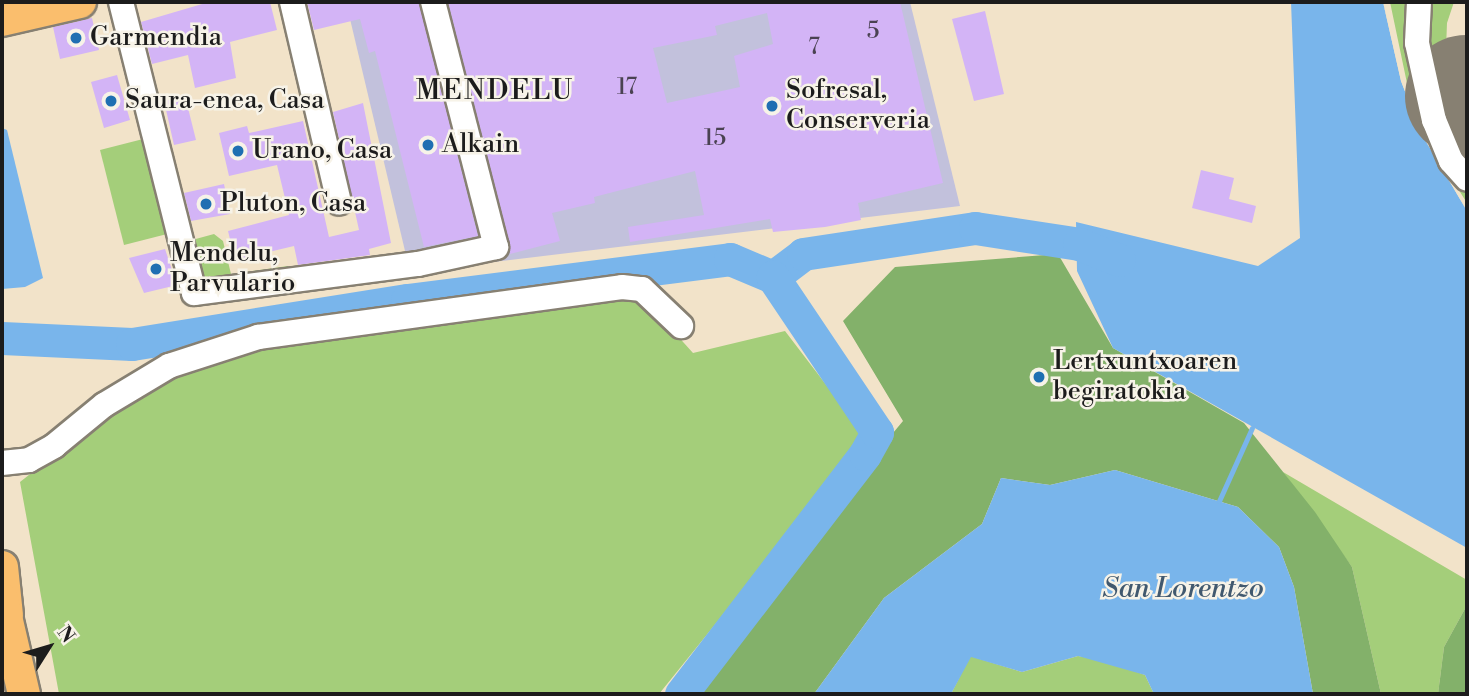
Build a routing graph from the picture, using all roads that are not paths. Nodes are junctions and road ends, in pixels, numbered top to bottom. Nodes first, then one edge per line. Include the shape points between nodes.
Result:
1 (80, 2) edge
2 (121, 2) edge
3 (292, 2) edge
4 (433, 2) edge
5 (1419, 2) edge
6 (2, 20) edge
7 (1467, 179) edge
8 (339, 203) dead end
9 (681, 326) dead end
10 (2, 463) edge
11 (2, 567) edge
12 (4, 607) edge
13 (2, 649) edge
14 (18, 694) edge
15 (24, 694) edge

1 - 6 main road
2 - 4 street via 194,293 418,264 496,247
3 - 8 street
5 - 7 street via 1417,43 1434,120 1451,161
9 - 10 street via 642,289 622,287 258,337 169,366 104,405 54,446 29,460
11 - 12 main road
12 - 15 main road
13 - 14 main road

